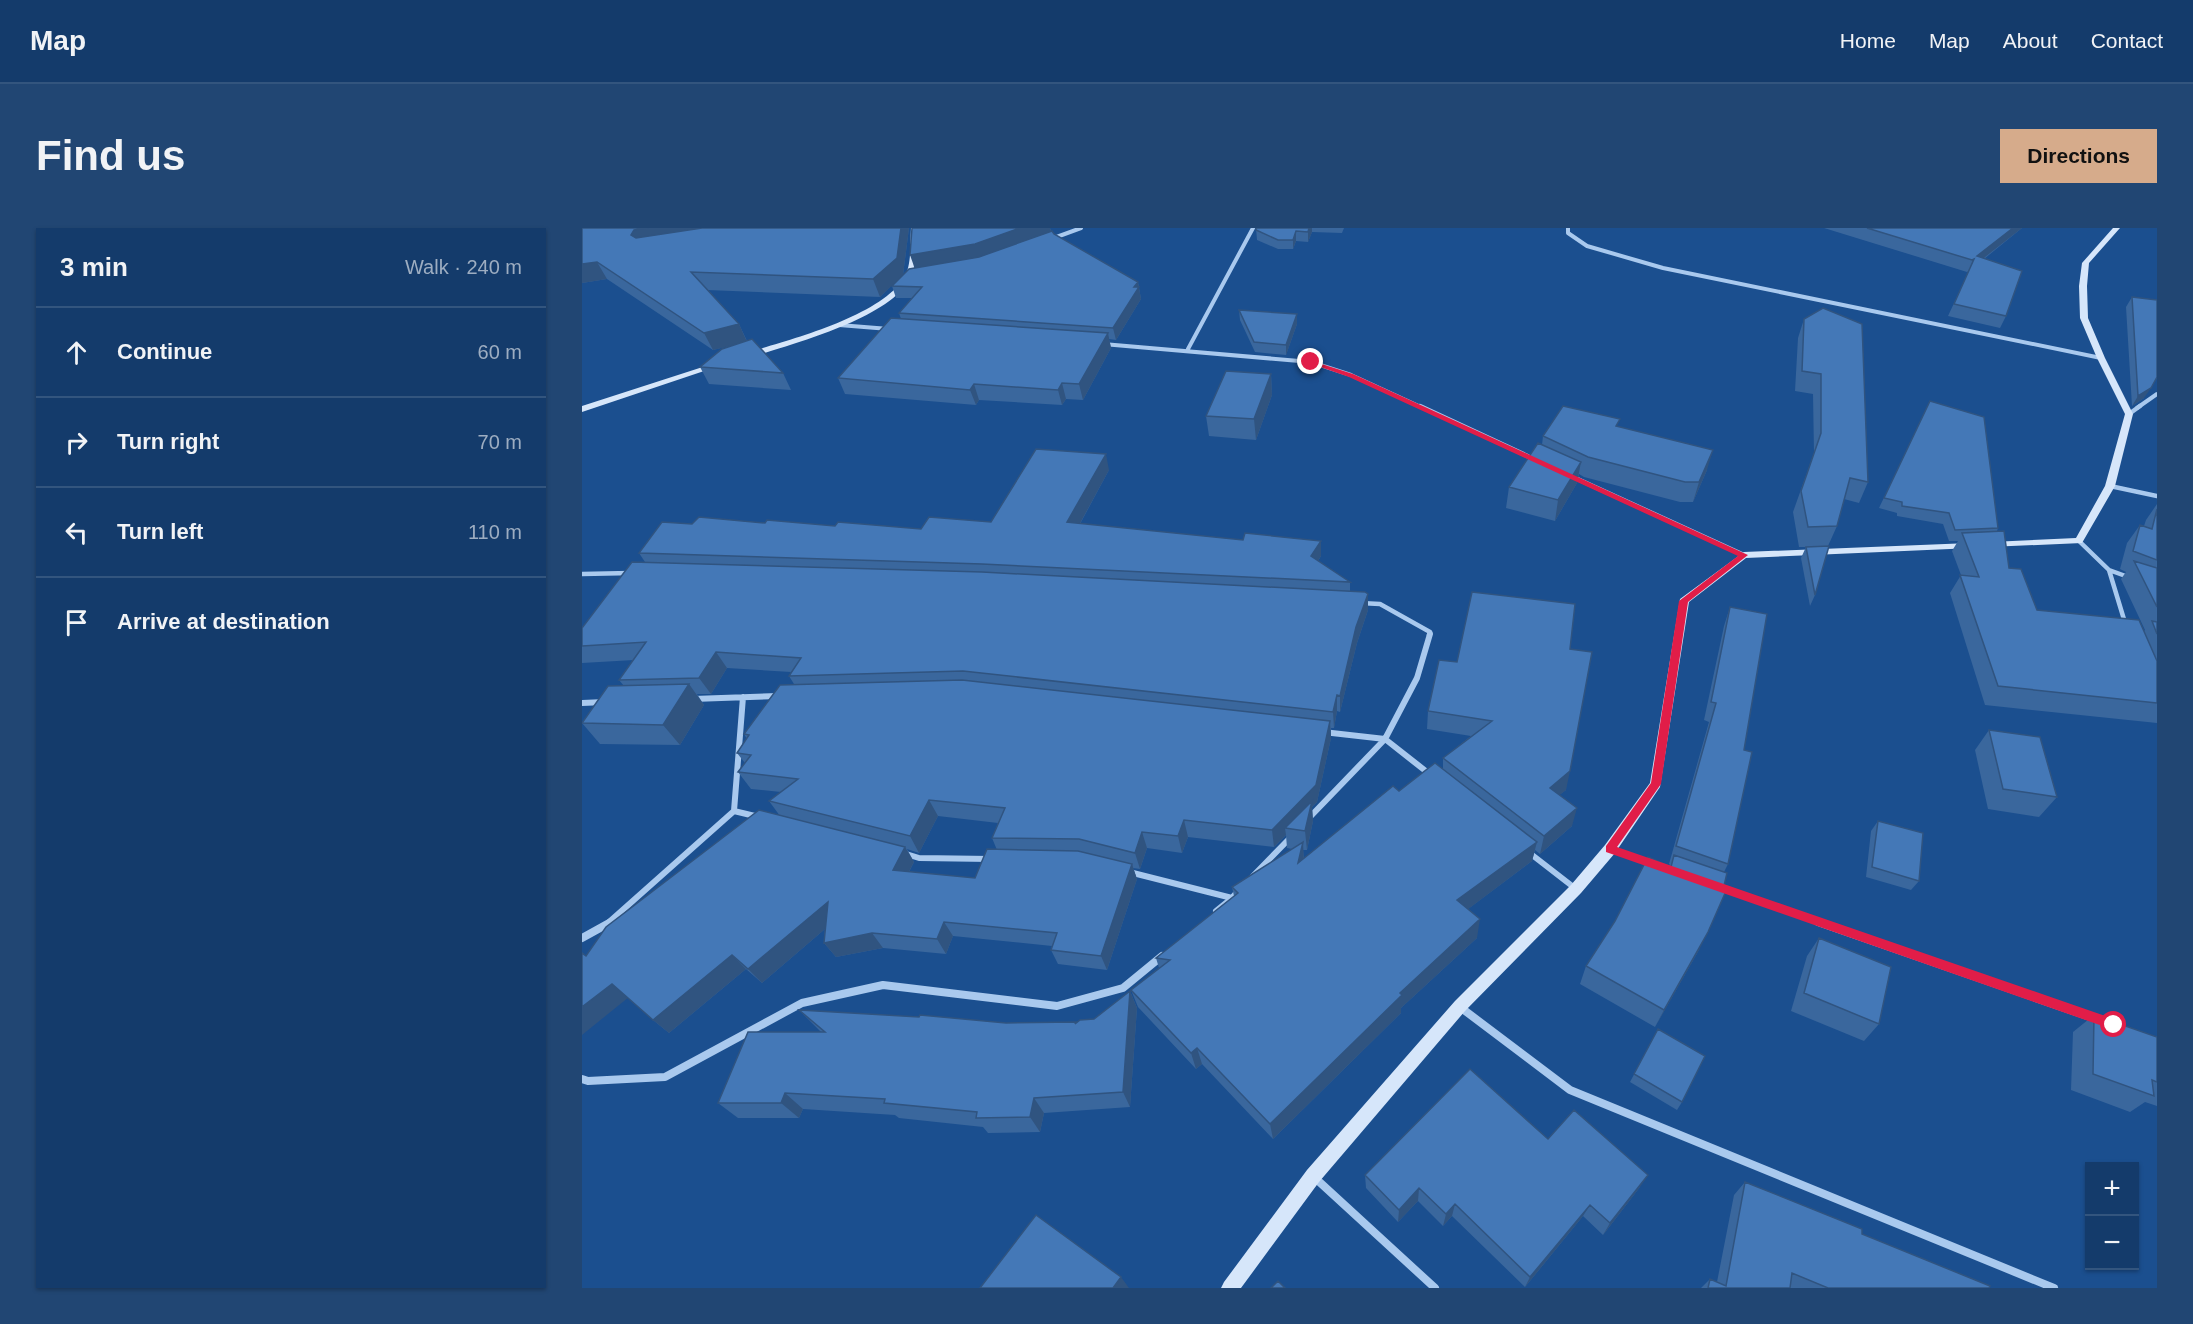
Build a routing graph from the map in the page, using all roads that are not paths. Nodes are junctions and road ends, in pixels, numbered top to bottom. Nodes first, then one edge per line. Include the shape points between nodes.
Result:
1 (914, 228) edge
2 (1081, 228) edge
3 (1253, 228) edge
4 (1568, 228) edge
5 (2117, 228) edge
6 (1048, 240) edge
7 (919, 276) edge
8 (909, 278) junction
9 (839, 325) junction
10 (896, 330) edge
11 (1095, 343) edge
12 (1188, 349) junction
13 (738, 358) edge
14 (2101, 358) junction
15 (727, 362) edge
16 (2157, 394) edge
17 (582, 409) edge
18 (2129, 414) junction
19 (1542, 463) edge
20 (1563, 473) edge
21 (2110, 486) junction
22 (2157, 496) edge
23 (2079, 541) junction
24 (1743, 555) junction
25 (2109, 570) junction
26 (637, 573) edge
27 (582, 574) edge
28 (2138, 580) edge
29 (1356, 603) edge
30 (2130, 637) edge
31 (791, 696) edge
32 (743, 697) junction
33 (686, 699) edge
34 (616, 702) edge
35 (582, 703) edge
36 (1314, 731) edge
37 (1385, 739) junction
38 (1440, 782) edge
39 (734, 811) junction
40 (769, 820) edge
41 (1304, 822) edge
42 (1296, 831) edge
43 (1522, 846) edge
44 (1610, 849) junction
45 (896, 852) edge
46 (1002, 859) edge
47 (1666, 869) edge
48 (1119, 870) edge
49 (1711, 884) edge
50 (1576, 889) junction
51 (1232, 898) junction
52 (1204, 920) edge
53 (582, 938) edge
54 (1168, 950) edge
55 (1460, 1006) junction
56 (2102, 1021) edge
57 (582, 1079) edge
58 (1313, 1176) junction
59 (1230, 1288) edge
60 (1434, 1288) edge
61 (2054, 1288) edge

1 - 8 street
2 - 6 street
3 - 12 street
4 - 14 street via 1587,246 1663,268
5 - 14 street via 2086,263 2084,318
7 - 8 street
8 - 9 street via 887,299
9 - 10 street
9 - 13 street
11 - 12 street
12 - 19 street via 1311,362 1351,375
14 - 18 street
15 - 17 street
16 - 18 street
18 - 21 street
20 - 24 street
21 - 22 street
21 - 23 street
23 - 24 street
23 - 25 street
24 - 44 street via 1684,601 1656,784
25 - 28 street
25 - 30 street
26 - 27 street
29 - 37 street via 1380,604 1430,632 1417,678
31 - 32 street
32 - 33 street
32 - 39 street
34 - 35 street
36 - 37 street
37 - 38 street
37 - 41 street
39 - 40 street
39 - 53 street via 614,920
42 - 51 street
43 - 50 street
44 - 47 street
44 - 50 street
45 - 46 street via 919,858
48 - 51 street
49 - 56 street
50 - 55 street
51 - 52 street
54 - 57 street via 1123,988 1057,1006 883,985 802,1003 665,1077
55 - 58 street
55 - 61 street via 1570,1090
58 - 59 street
58 - 60 street

